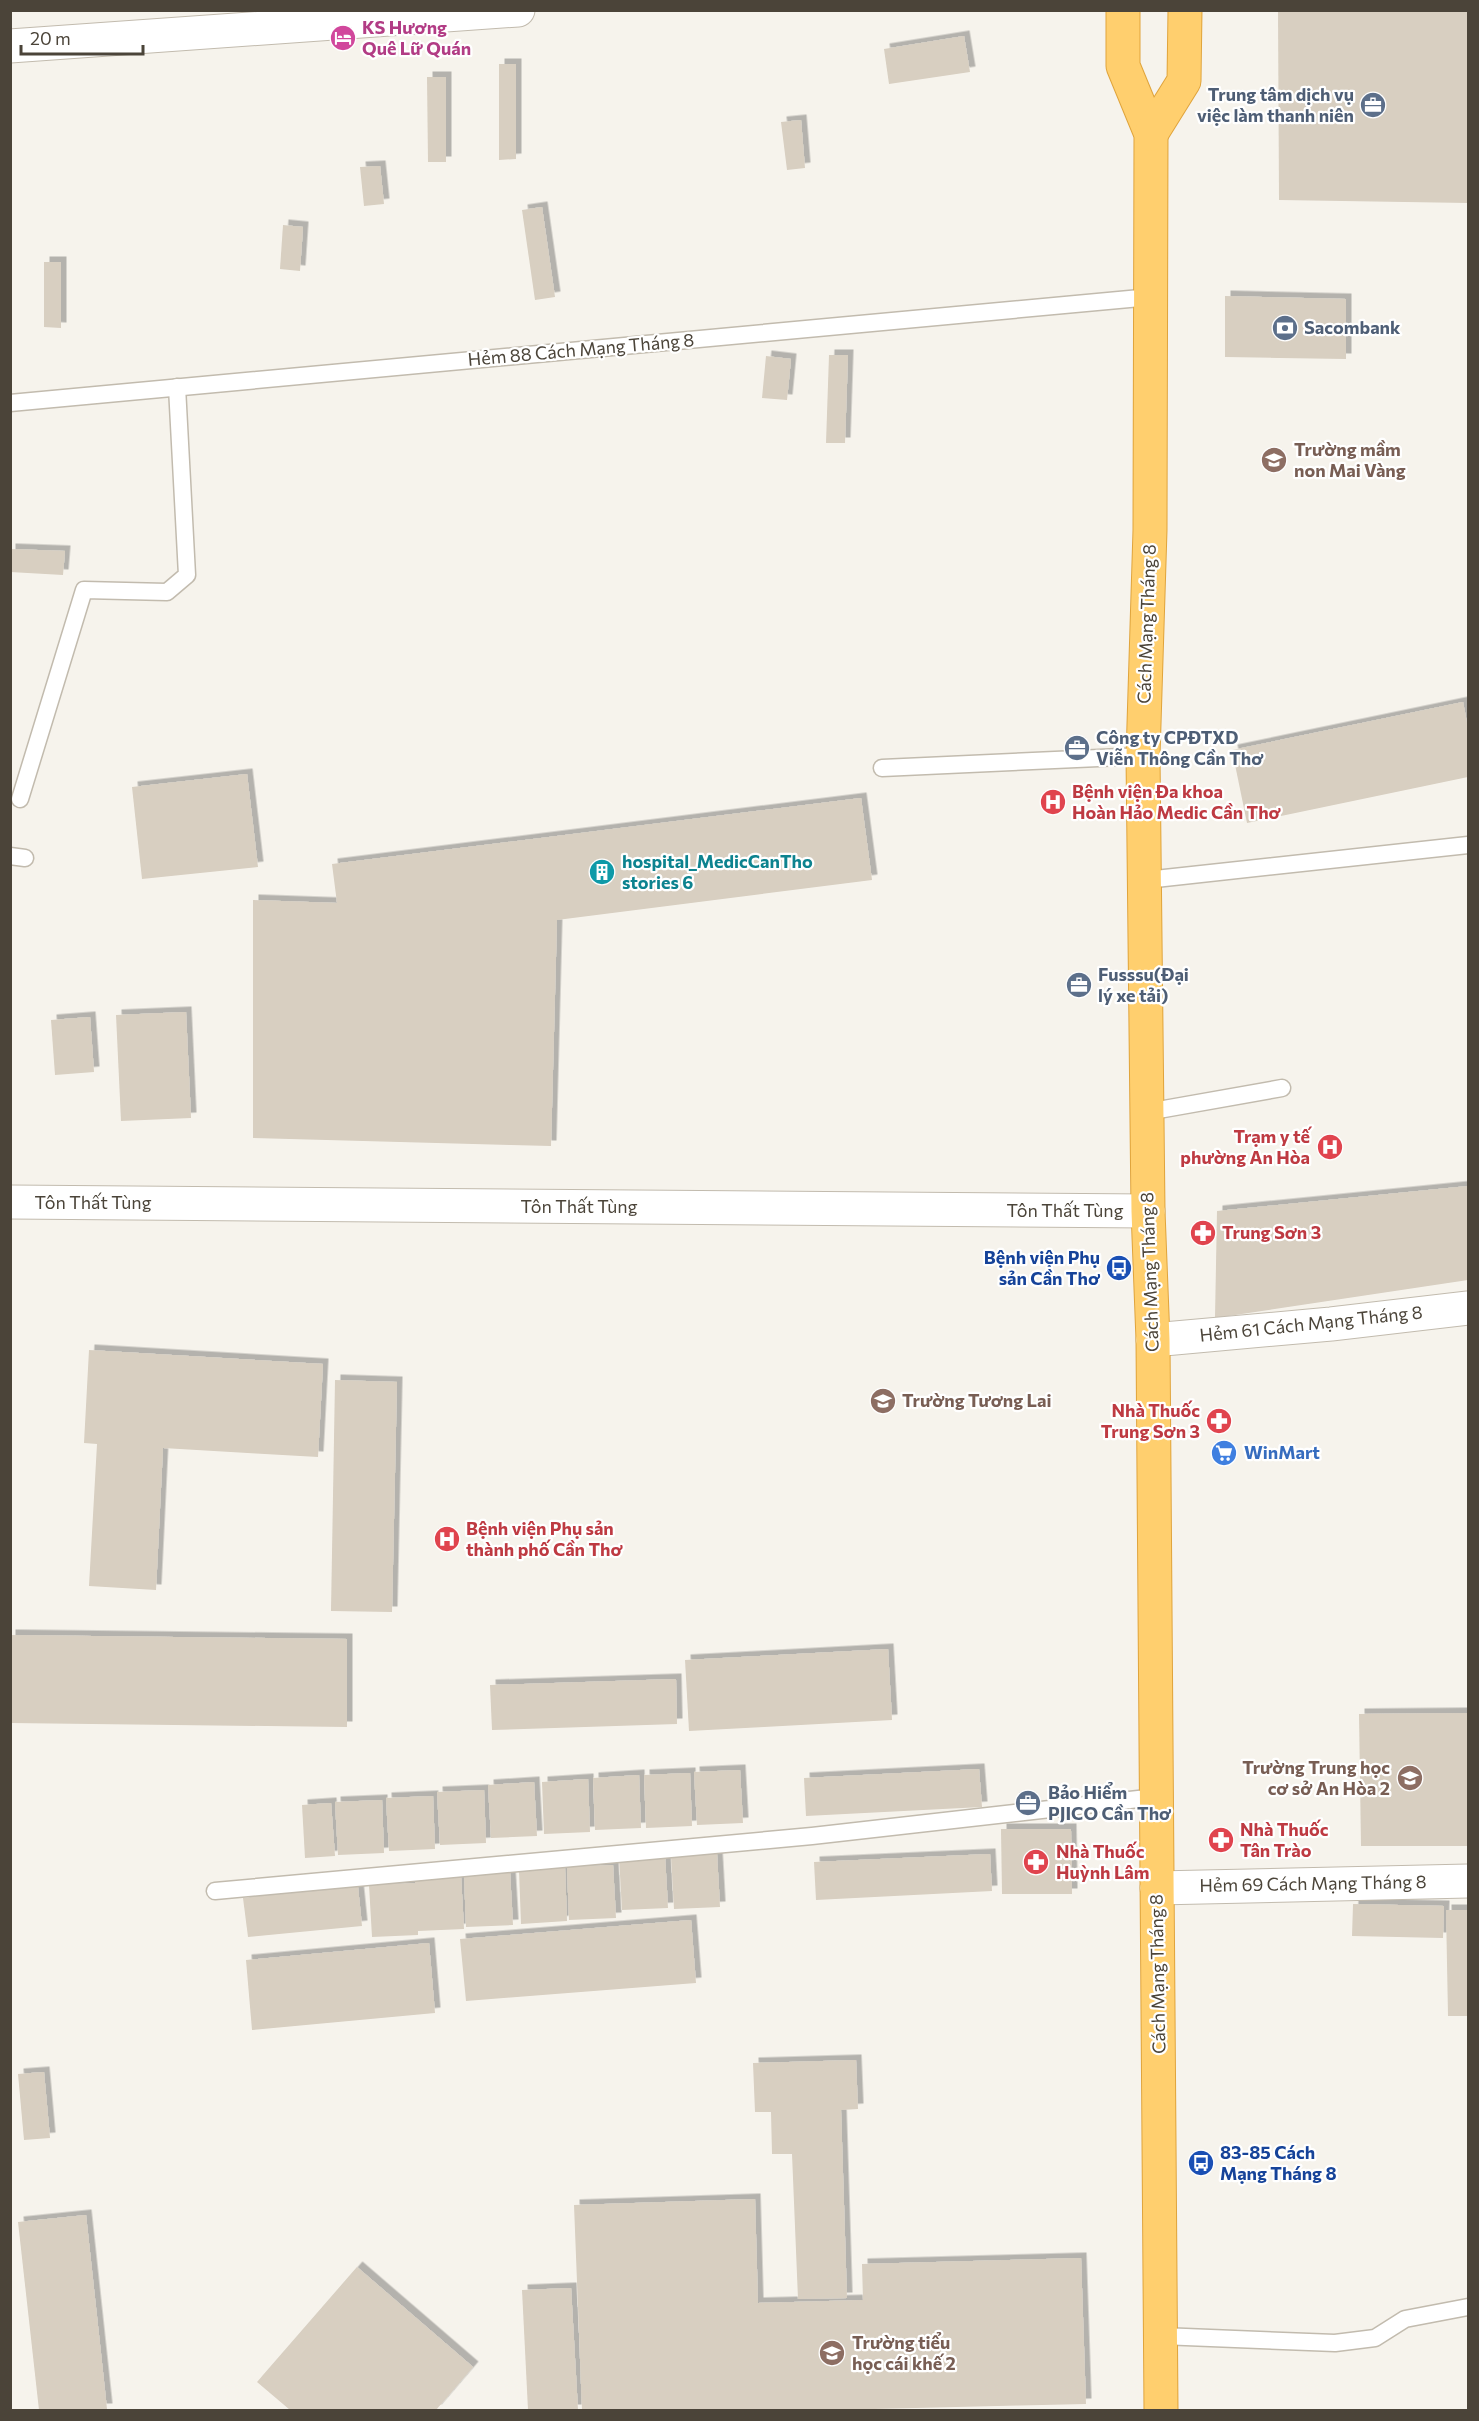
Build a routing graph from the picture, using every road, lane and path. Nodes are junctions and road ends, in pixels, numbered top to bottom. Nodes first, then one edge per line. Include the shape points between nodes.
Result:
1 (518, 10) edge
2 (1123, 10) edge
3 (1185, 10) edge
4 (10, 46) edge
5 (1151, 134) junction
6 (1151, 297) junction
7 (177, 387) junction
8 (10, 403) edge
9 (1143, 756) junction
10 (882, 768) dead end
11 (20, 799) dead end
12 (1468, 845) edge
13 (1146, 880) junction
14 (1282, 1089) dead end
15 (1147, 1112) junction
16 (10, 1202) edge
17 (1148, 1211) junction
18 (1468, 1308) edge
19 (1153, 1340) junction
20 (1156, 1797) junction
21 (1468, 1881) edge
22 (1157, 1888) junction
23 (215, 1891) dead end
24 (1468, 2307) edge
25 (1161, 2336) junction
26 (1161, 2410) edge

1 - 4 street
2 - 5 highway, Cách Mạng Tháng 8 via 1123,66
3 - 5 highway via 1184,81
5 - 6 highway, Cách Mạng Tháng 8
6 - 7 lane, Hẻm 88 Cách Mạng Tháng 8
6 - 9 highway, Cách Mạng Tháng 8 via 1150,530
7 - 8 lane, Hẻm 88 Cách Mạng Tháng 8
7 - 11 lane via 187,575 167,592 84,590
9 - 10 lane
9 - 13 highway, Cách Mạng Tháng 8
12 - 13 lane
13 - 15 highway, Cách Mạng Tháng 8
14 - 15 lane
15 - 17 highway, Cách Mạng Tháng 8
16 - 17 street, Tôn Thất Tùng
17 - 19 highway, Cách Mạng Tháng 8
18 - 19 street, Hẻm 61 Cách Mạng Tháng 8
19 - 20 highway, Cách Mạng Tháng 8
20 - 22 highway, Cách Mạng Tháng 8
20 - 23 lane via 812,1836
21 - 22 street, Hẻm 69 Cách Mạng Tháng 8
22 - 25 highway, Cách Mạng Tháng 8
24 - 25 lane via 1405,2319 1375,2338 1335,2343
25 - 26 highway, Cách Mạng Tháng 8

